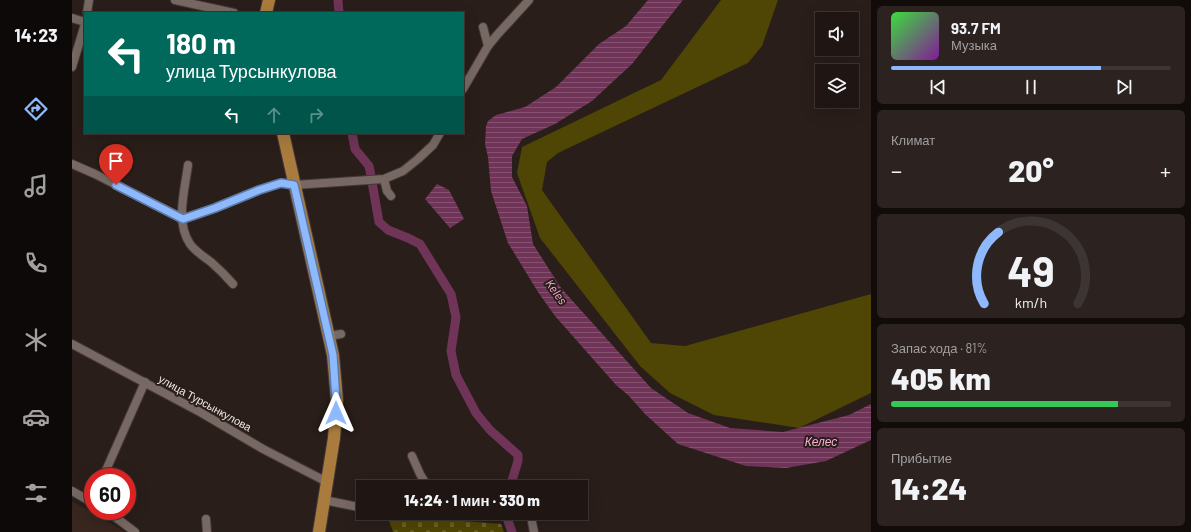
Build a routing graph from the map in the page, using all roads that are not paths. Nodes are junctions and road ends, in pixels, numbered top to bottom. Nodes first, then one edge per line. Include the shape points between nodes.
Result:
1 (89, 0) edge
2 (175, 0) edge
3 (269, 0) edge
4 (529, 0) edge
5 (87, 12) edge
6 (229, 12) edge
7 (266, 12) edge
8 (72, 18) edge
9 (84, 23) edge
10 (84, 26) edge
11 (483, 27) dead end
12 (488, 46) junction
13 (72, 67) edge
14 (464, 87) edge
15 (283, 134) edge
16 (439, 134) edge
17 (72, 164) edge
18 (188, 165) dead end
19 (384, 179) junction
20 (294, 185) junction
21 (391, 196) dead end
22 (183, 219) junction
23 (233, 284) dead end
24 (72, 344) edge
25 (145, 382) junction
26 (412, 456) dead end
27 (107, 468) edge
28 (424, 480) edge
29 (327, 482) junction
30 (72, 491) edge
31 (84, 497) edge
32 (324, 500) junction
33 (356, 507) edge
34 (206, 519) dead end
35 (119, 520) edge
36 (532, 522) dead end
37 (135, 532) edge
38 (207, 532) edge
39 (319, 532) edge
40 (534, 532) edge

1 - 5 street
2 - 6 street
3 - 7 main road
4 - 12 street
8 - 9 street
10 - 13 street
11 - 12 street
12 - 14 street
15 - 20 main road
16 - 19 street via 433,145 403,172
17 - 22 street
18 - 22 street via 182,208
19 - 20 street
19 - 21 street
20 - 22 street via 281,183
20 - 29 main road via 335,335 334,438
22 - 23 street via 190,244
24 - 25 street, улица Турсынкулова
25 - 27 street
25 - 29 street, улица Турсынкулова
26 - 28 street
29 - 32 main road
30 - 31 street
32 - 33 street
32 - 39 main road
34 - 38 street
35 - 37 street
36 - 40 street

